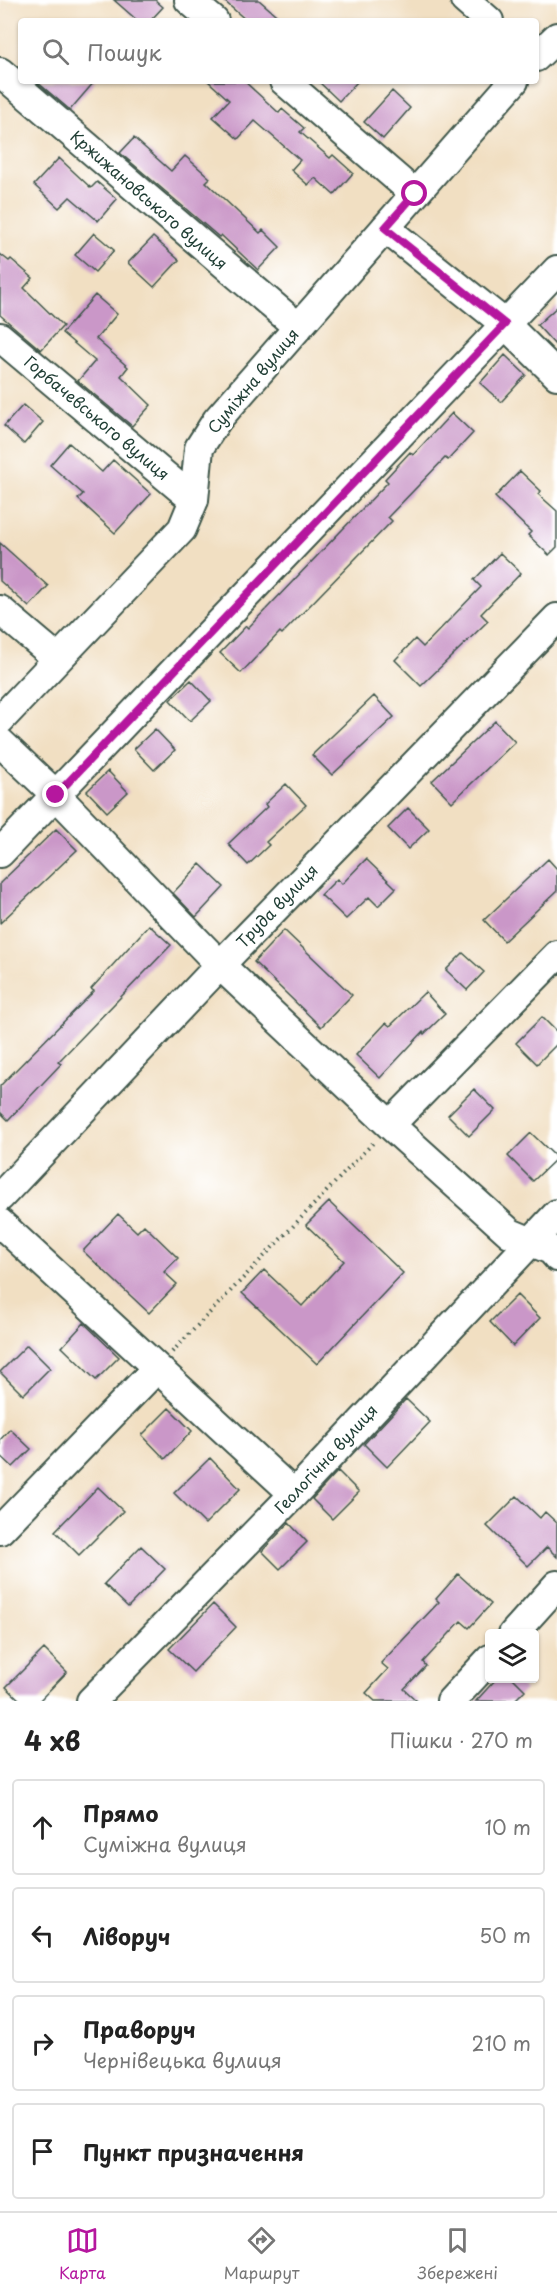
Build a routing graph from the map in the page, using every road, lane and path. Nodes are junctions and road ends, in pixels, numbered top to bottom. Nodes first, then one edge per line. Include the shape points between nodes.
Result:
1 (189, 0) edge
2 (465, 0) edge
3 (210, 18) edge
4 (486, 18) edge
5 (557, 37) edge
6 (539, 54) edge
7 (0, 72) edge
8 (287, 84) edge
9 (511, 84) edge
10 (415, 194) junction
11 (385, 228) junction
12 (557, 270) edge
13 (505, 324) junction
14 (298, 327) junction
15 (0, 337) edge
16 (557, 375) edge
17 (194, 500) junction
18 (0, 610) edge
19 (557, 618) edge
20 (58, 659) junction
21 (0, 720) edge
22 (0, 742) edge
23 (56, 795) junction
24 (0, 853) edge
25 (557, 955) edge
26 (220, 965) junction
27 (390, 1125) junction
28 (0, 1197) edge
29 (557, 1214) edge
30 (0, 1223) edge
31 (529, 1243) junction
32 (557, 1257) edge
33 (157, 1368) junction
34 (294, 1494) junction
35 (0, 1530) edge
36 (557, 1586) edge
37 (518, 1629) edge
38 (485, 1663) edge
39 (92, 1701) edge
40 (451, 1701) edge

1 - 3 street
2 - 4 street
5 - 6 street
7 - 14 street, Кржижановського вулиця
8 - 10 street
9 - 10 street, Суміжна вулиця
10 - 11 street, Суміжна вулиця
11 - 13 street
11 - 14 street, Суміжна вулиця
12 - 13 street
13 - 16 street
13 - 23 street
14 - 17 street, Суміжна вулиця via 217,420 199,448
15 - 17 street, Горбачевського вулиця
17 - 20 street, Суміжна вулиця via 182,529
18 - 20 street
19 - 26 street, Труда вулиця
20 - 21 street, Суміжна вулиця
22 - 23 street
23 - 24 street
23 - 26 street
25 - 27 street
26 - 27 street
26 - 28 street, Труда вулиця
27 - 31 street via 510,1233
27 - 33 path
29 - 31 street, Геологічна вулиця
30 - 33 street
31 - 32 street via 550,1250
31 - 34 street, Геологічна вулиця
33 - 34 street
33 - 35 street
34 - 39 street, Геологічна вулиця
36 - 37 street
38 - 40 street

